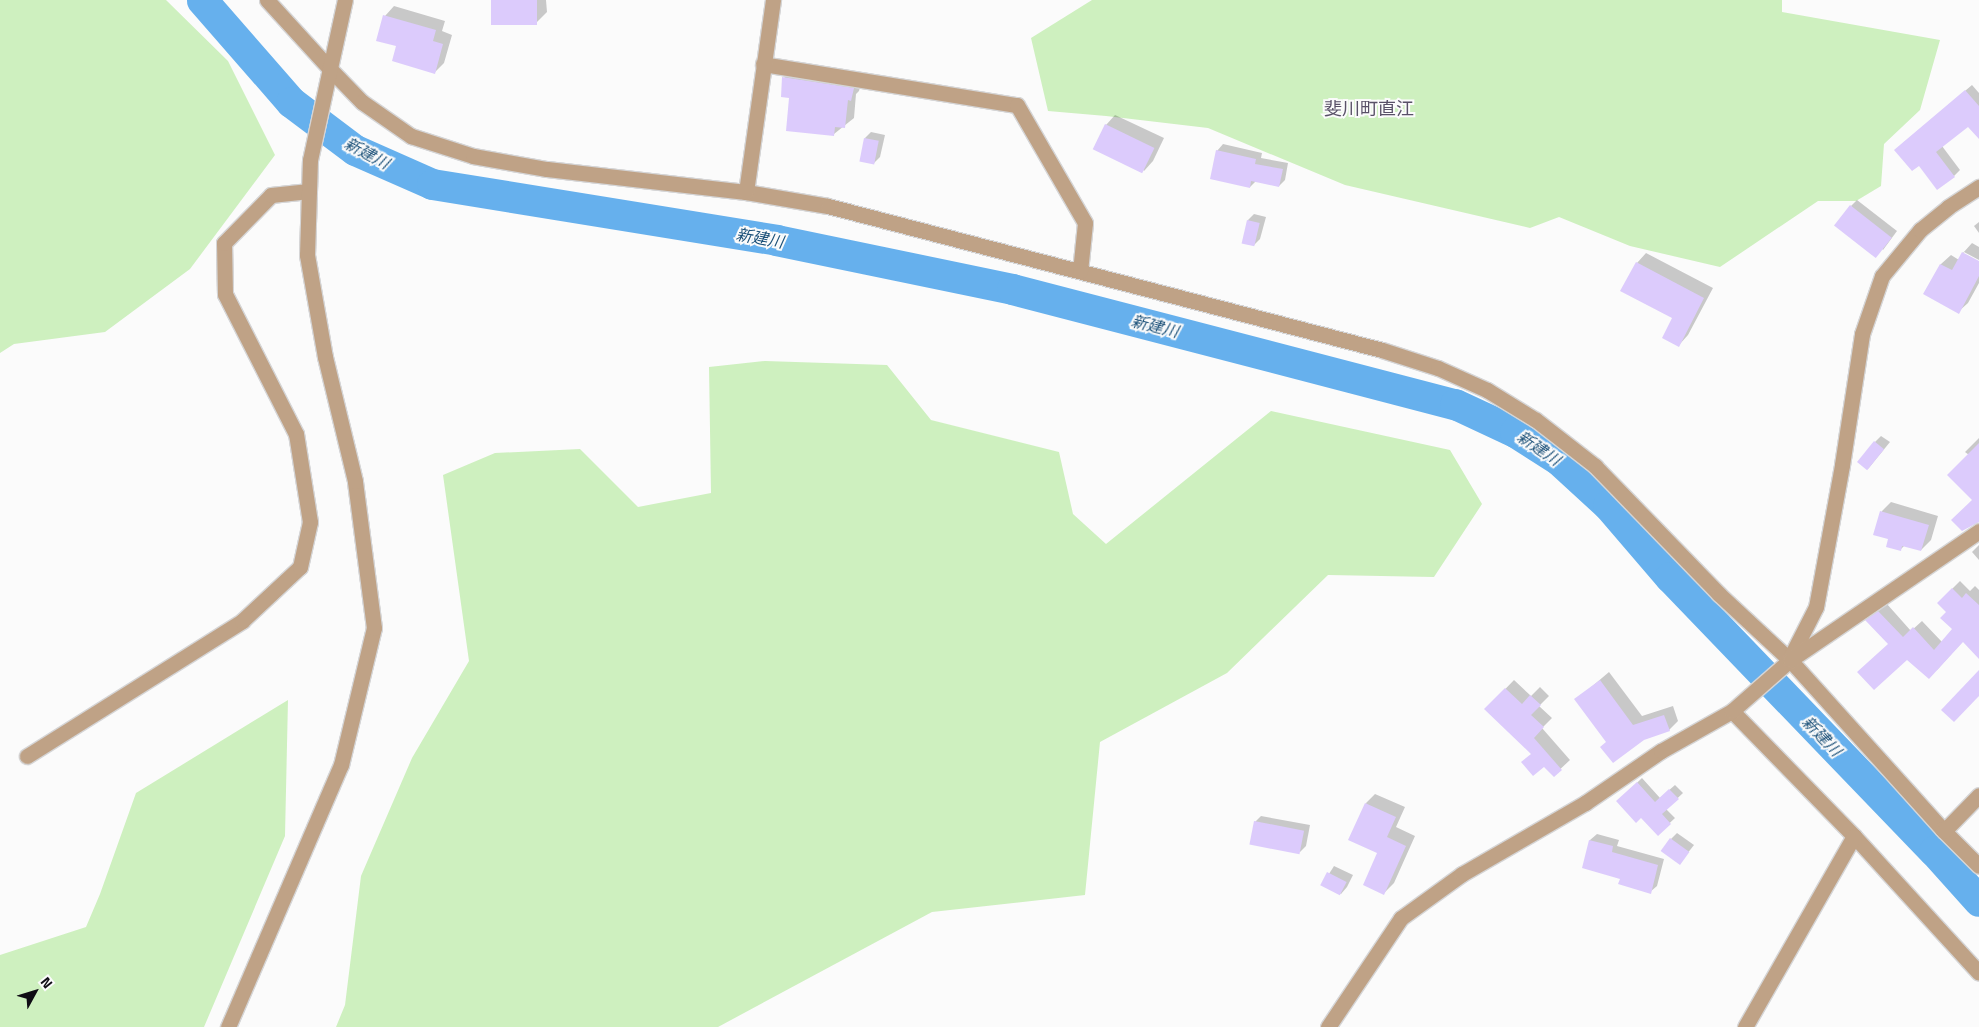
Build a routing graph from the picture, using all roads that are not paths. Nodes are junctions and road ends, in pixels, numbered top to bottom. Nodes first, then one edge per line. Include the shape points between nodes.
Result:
1 (267, 0) edge
2 (345, 0) edge
3 (773, 0) edge
4 (762, 64) junction
5 (328, 68) junction
6 (1979, 187) edge
7 (309, 191) junction
8 (746, 192) junction
9 (1080, 271) junction
10 (1979, 531) edge
11 (1786, 663) junction
12 (1735, 708) junction
13 (27, 756) dead end
14 (1979, 795) edge
15 (1944, 831) junction
16 (1854, 836) junction
17 (1979, 866) edge
18 (1979, 973) edge
19 (228, 1027) edge
20 (1328, 1027) edge
21 (1745, 1027) edge

1 - 5 street
2 - 5 street
3 - 4 street
4 - 8 street
4 - 9 street via 1017,105 1085,222
5 - 7 street via 310,160
5 - 8 street via 362,102 412,136 473,156 548,169
6 - 11 street via 1920,230 1882,276 1862,334 1816,607
7 - 13 street via 271,195 224,243 225,294 296,434 310,522 300,567 242,621
7 - 19 street via 307,254 325,357 355,481 374,628 341,765
8 - 9 street via 828,206
9 - 11 street via 1382,350 1438,368 1487,390 1536,420 1595,466
10 - 11 street
11 - 12 street
11 - 15 street
12 - 16 street
12 - 20 street via 1661,751 1585,803 1462,874 1401,918
14 - 15 street
15 - 17 street
16 - 18 street
16 - 21 street

